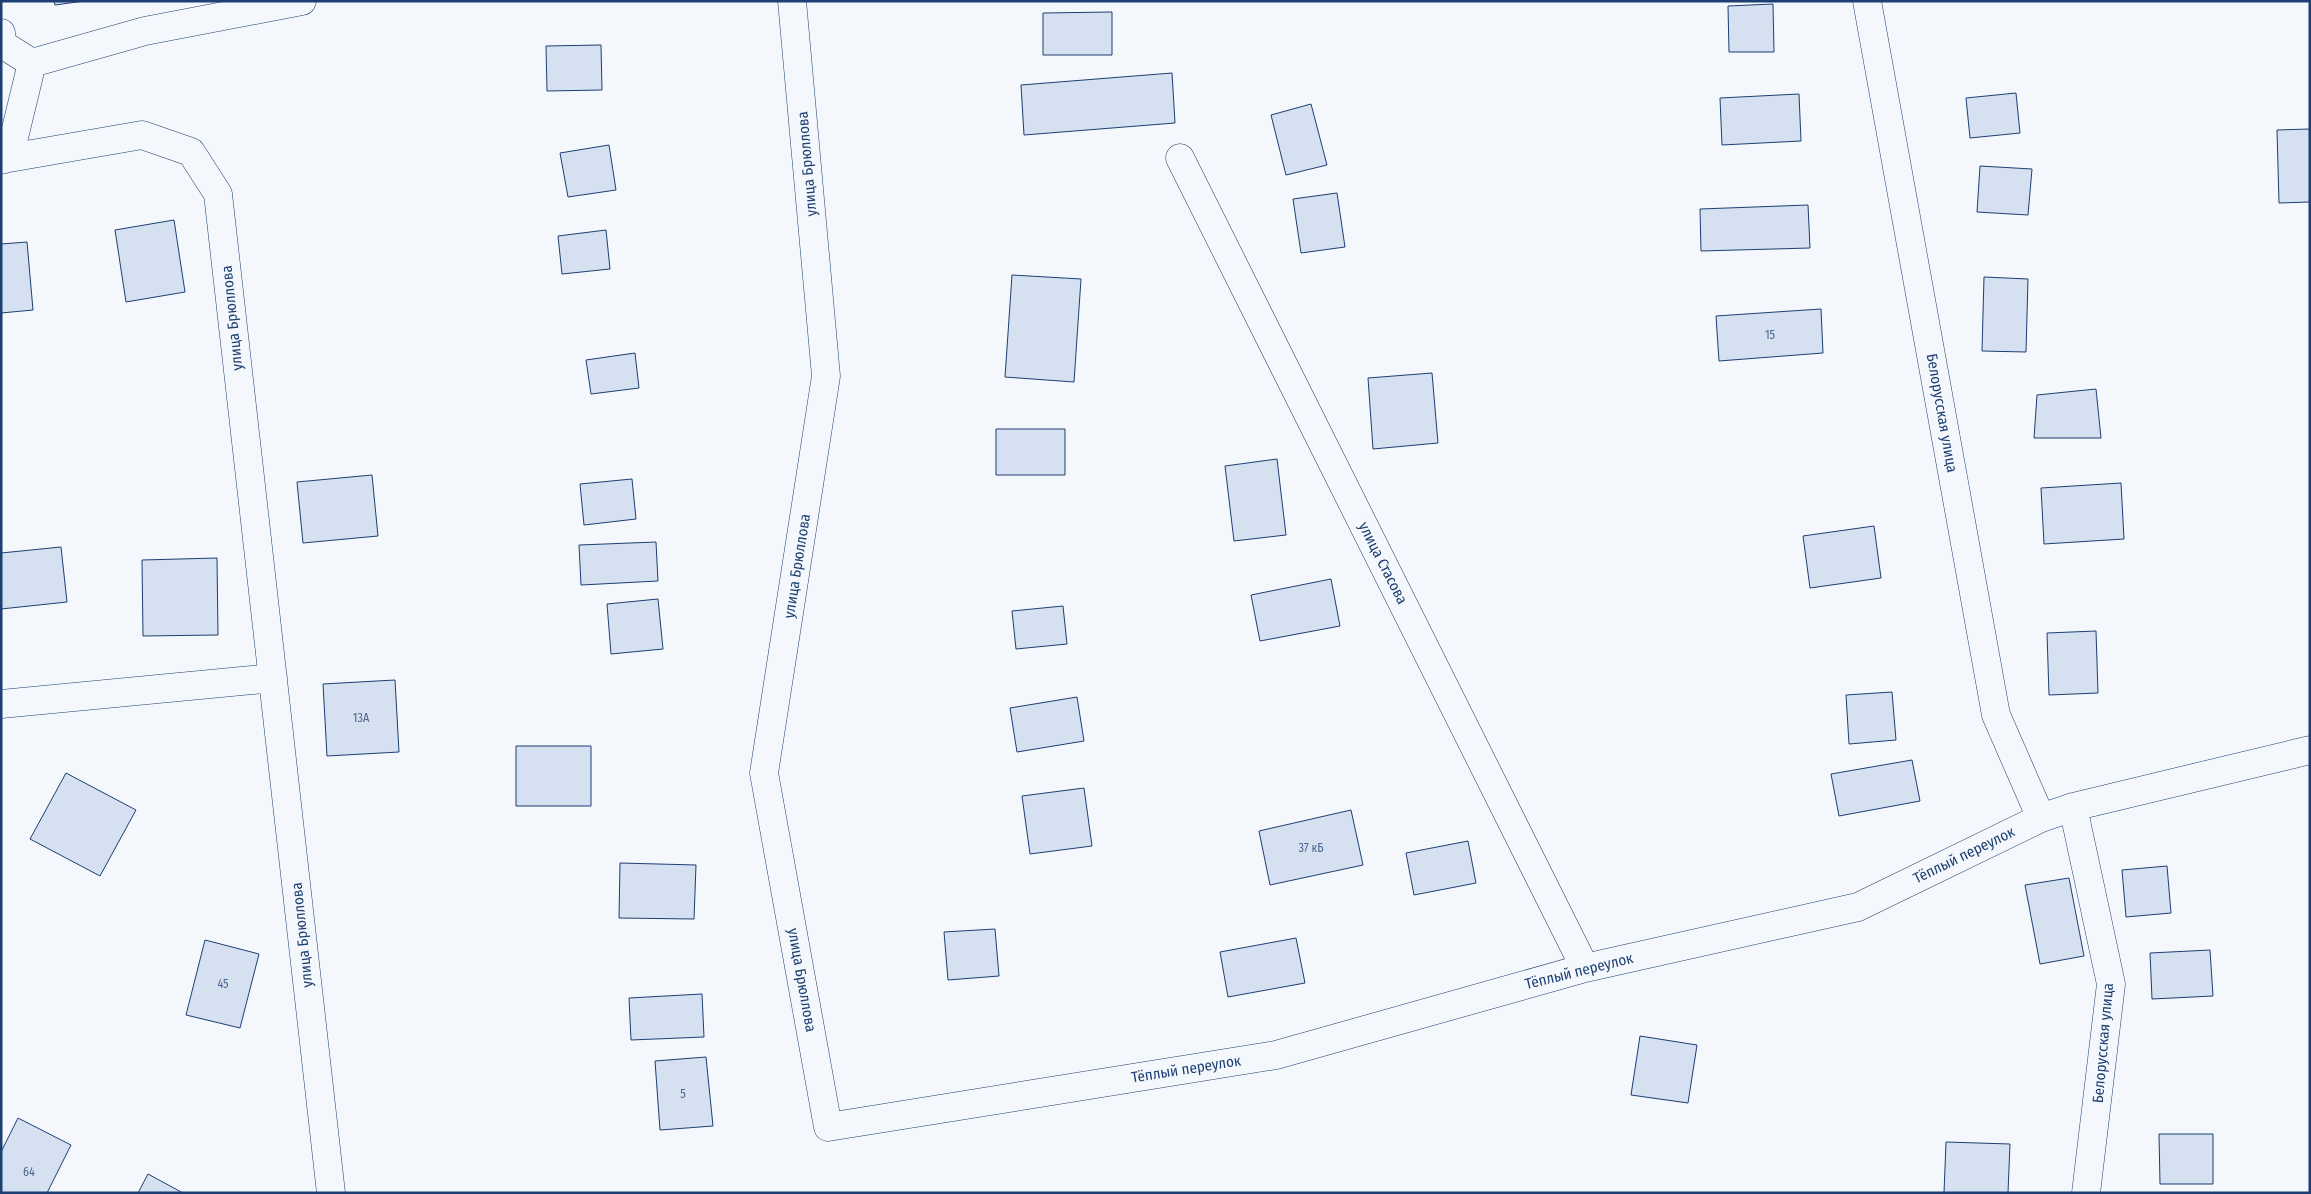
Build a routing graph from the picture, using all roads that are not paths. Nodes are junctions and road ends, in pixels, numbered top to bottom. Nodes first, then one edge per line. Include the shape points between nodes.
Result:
1 (302, 1) edge
2 (792, 1) edge
3 (1867, 1) edge
4 (1, 33) edge
5 (32, 63) junction
6 (1180, 158) dead end
7 (5, 159) edge
8 (273, 678) junction
9 (1, 704) edge
10 (2310, 750) edge
11 (2073, 807) junction
12 (2041, 818) junction
13 (1586, 968) junction
14 (828, 1127) joint
15 (331, 1193) edge
16 (2086, 1193) edge

1 - 5 street via 146,31
2 - 14 street, улица Брюллова via 826,376 764,773
3 - 12 street, Белорусская улица via 1996,714
4 - 5 street via 2,44
5 - 7 street, улица Брюллова
6 - 13 street, улица Стасова
7 - 8 street, улица Брюллова via 142,135 191,152 218,194
8 - 9 street
8 - 15 street, улица Брюллова
10 - 11 street, Тёплый переулок
11 - 12 street, Тёплый переулок
11 - 16 street, Белорусская улица via 2111,984
12 - 13 street, Тёплый переулок via 1858,907
13 - 14 street, Тёплый переулок via 1276,1054

